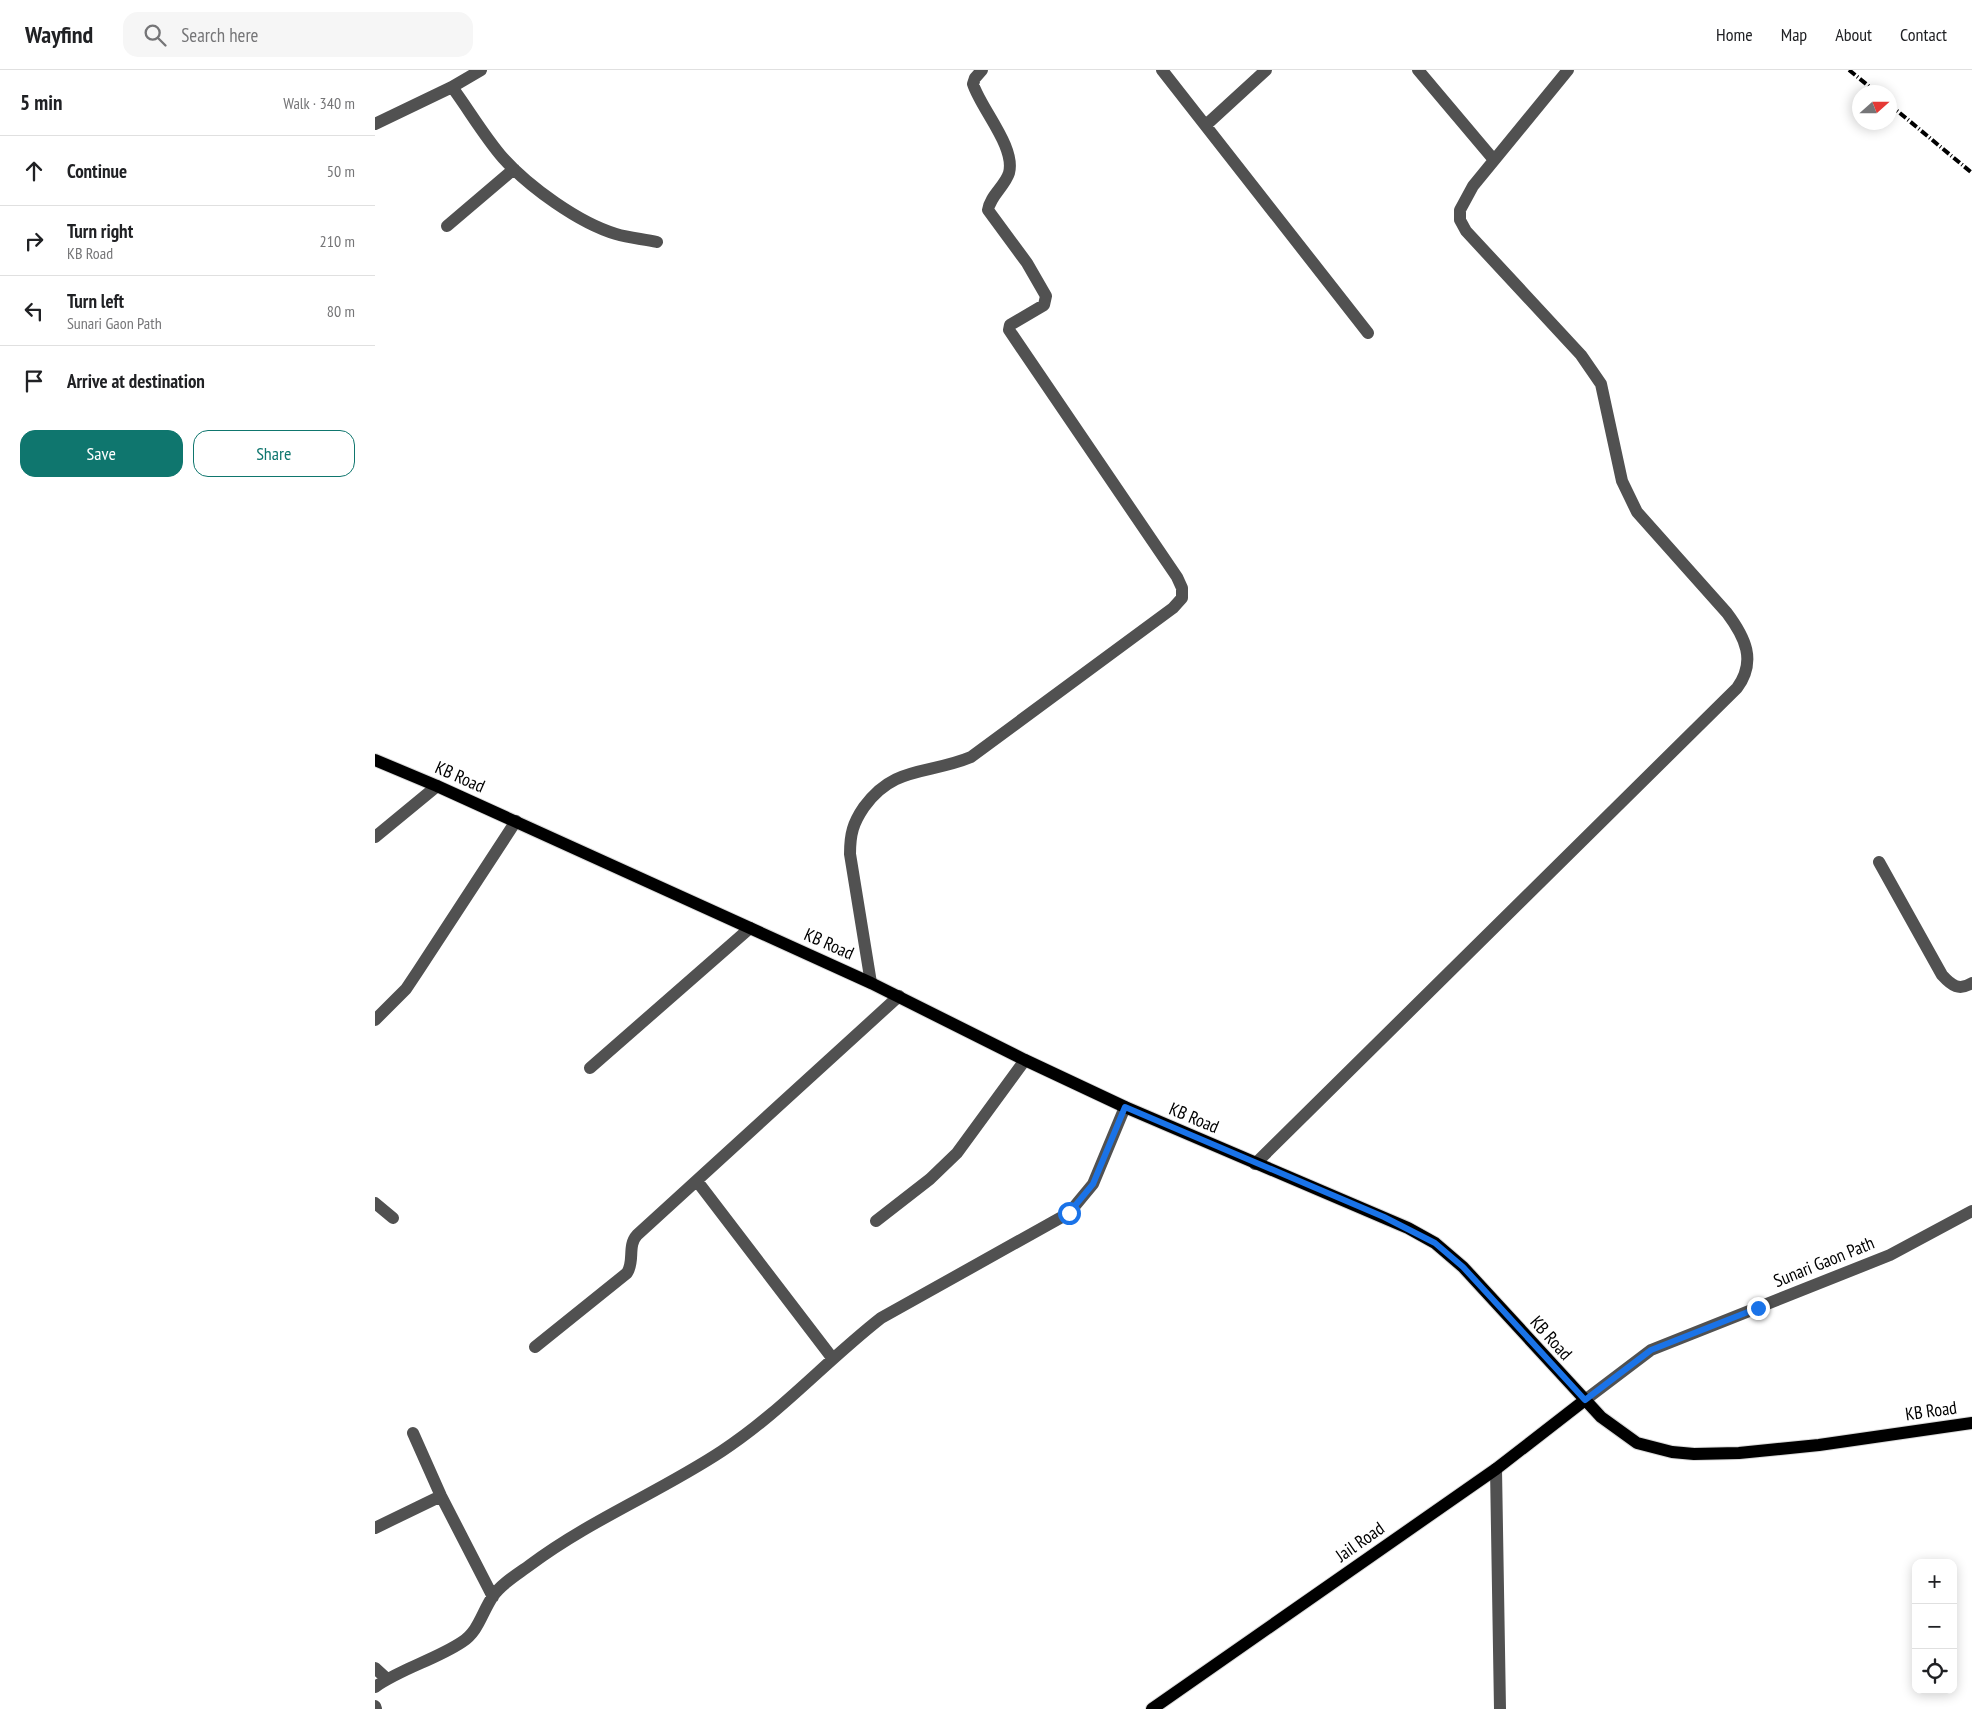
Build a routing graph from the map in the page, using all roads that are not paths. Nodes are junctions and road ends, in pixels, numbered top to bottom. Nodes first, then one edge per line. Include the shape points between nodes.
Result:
1 (481, 70) edge
2 (983, 70) edge
3 (1162, 70) edge
4 (1266, 70) edge
5 (1418, 70) edge
6 (1568, 70) edge
7 (452, 87) junction
8 (375, 124) edge
9 (1206, 125) junction
10 (1494, 160) junction
11 (514, 169) junction
12 (447, 226) dead end
13 (657, 242) dead end
14 (1368, 333) dead end
15 (375, 760) edge
16 (437, 786) junction
17 (516, 821) junction
18 (375, 837) edge
19 (1879, 862) dead end
20 (750, 928) junction
21 (871, 983) junction
22 (1972, 983) edge
23 (899, 996) junction
24 (375, 1020) edge
25 (1025, 1060) junction
26 (590, 1068) dead end
27 (1125, 1107) junction
28 (1255, 1164) junction
29 (697, 1181) junction
30 (375, 1203) edge
31 (1972, 1211) edge
32 (393, 1218) dead end
33 (876, 1221) dead end
34 (535, 1347) dead end
35 (833, 1359) junction
36 (1585, 1400) junction
37 (1972, 1423) edge
38 (413, 1433) dead end
39 (1496, 1469) junction
40 (441, 1496) junction
41 (375, 1528) edge
42 (493, 1597) junction
43 (375, 1668) edge
44 (387, 1679) junction
45 (375, 1687) edge
46 (1152, 1709) edge
47 (1500, 1709) edge

1 - 7 street
2 - 21 street via 973,84 1004,144 1010,166 1009,175 988,210 1027,263 1046,296 1044,305 1010,325 1009,330 1177,577 1182,598 1173,608 971,757 893,778 871,797 854,821 850,835 850,854
3 - 9 street
4 - 9 street
5 - 10 street
6 - 10 street
7 - 8 street
7 - 11 street
9 - 14 street
10 - 28 street via 1460,210 1466,231 1581,355 1601,384 1622,481 1629,498 1637,512 1740,630 1749,664 1745,678 1737,688
11 - 12 street
11 - 13 street via 555,201 598,227
15 - 16 main road, KB Road
16 - 17 main road, KB Road
16 - 18 street
17 - 20 main road, KB Road
17 - 24 street via 406,989
19 - 22 street via 1942,975 1957,988
20 - 21 main road, KB Road
20 - 26 street
21 - 23 main road, KB Road
23 - 25 main road, KB Road
23 - 29 street
25 - 27 main road, KB Road
25 - 33 street via 957,1153 930,1179
27 - 28 main road, KB Road
27 - 35 street via 1093,1184 1069,1213 895,1309
28 - 36 main road, KB Road via 1384,1217 1435,1243 1463,1267
29 - 34 street via 633,1240 631,1267 627,1272
29 - 35 street
30 - 32 street
31 - 36 street, Sunari Gaon Path via 1890,1254 1651,1350
35 - 42 street via 768,1417 723,1450 569,1538 509,1581
36 - 37 main road, KB Road via 1617,1430 1637,1443 1694,1454 1819,1445
36 - 39 main road, Jail Road
38 - 40 street
39 - 46 main road, Jail Road
39 - 47 street
40 - 41 street
40 - 42 street
42 - 44 street via 471,1636 448,1651
43 - 44 street
44 - 45 street

